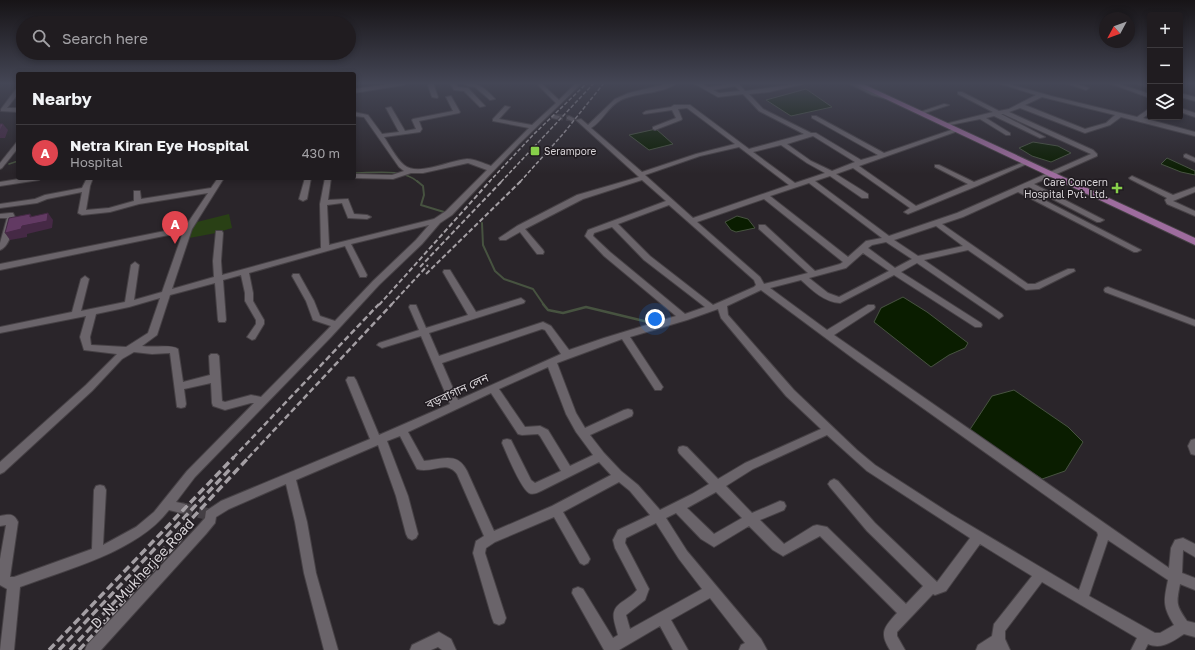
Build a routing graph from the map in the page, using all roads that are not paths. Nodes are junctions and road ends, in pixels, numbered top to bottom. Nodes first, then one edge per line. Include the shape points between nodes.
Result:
1 (392, 113) edge
2 (450, 113) edge
3 (501, 113) edge
4 (549, 113) edge
5 (604, 113) edge
6 (677, 113) edge
7 (698, 113) edge
8 (768, 113) edge
9 (920, 113) edge
10 (998, 113) edge
11 (999, 113) joint
12 (1040, 113) edge
13 (1112, 113) edge
14 (1146, 113) edge
15 (356, 114) edge
16 (1119, 115) junction
17 (814, 117) dead end
18 (981, 117) junction
19 (575, 119) tunnel mouth
20 (1138, 119) junction
21 (947, 125) junction
22 (588, 127) junction
23 (533, 128) junction
24 (655, 128) dead end
25 (956, 130) junction
26 (403, 133) junction
27 (810, 134) junction
28 (1008, 134) dead end
29 (1195, 134) edge
30 (380, 136) junction
31 (1042, 137) dead end
32 (782, 143) junction
33 (739, 145) junction
34 (16, 147) edge
35 (748, 151) junction
36 (883, 155) junction
37 (1186, 156) dead end
38 (1195, 160) edge
39 (1026, 163) junction
40 (857, 164) junction
41 (937, 166) dead end
42 (0, 167) edge
43 (491, 169) junction
44 (409, 171) junction
45 (832, 173) junction
46 (1050, 174) junction
47 (356, 176) edge
48 (641, 177) junction
49 (1132, 178) dead end
50 (27, 180) edge
51 (89, 180) edge
52 (220, 180) edge
53 (308, 180) edge
54 (328, 180) edge
55 (809, 180) junction
56 (0, 184) edge
57 (1030, 185) junction
58 (794, 186) junction
59 (975, 186) junction
60 (86, 189) junction
61 (1195, 189) edge
62 (213, 190) junction
63 (1019, 190) junction
64 (137, 193) dead end
65 (765, 196) junction
66 (865, 196) dead end
67 (1172, 198) junction
68 (303, 199) dead end
69 (138, 202) junction
70 (670, 202) junction
71 (324, 203) junction
72 (0, 206) edge
73 (916, 209) junction
74 (908, 212) dead end
75 (1195, 214) edge
76 (0, 216) edge
77 (367, 217) dead end
78 (1100, 220) dead end
79 (437, 221) junction
80 (692, 221) junction
81 (613, 223) junction
82 (936, 223) junction
83 (762, 227) dead end
84 (520, 228) junction
85 (188, 229) junction
86 (219, 233) dead end
87 (503, 238) dead end
88 (888, 239) junction
89 (1195, 242) edge
90 (347, 243) junction
91 (969, 247) junction
92 (0, 248) edge
93 (325, 249) junction
94 (863, 249) junction
95 (1137, 250) dead end
96 (540, 252) dead end
97 (917, 260) junction
98 (849, 262) junction
99 (135, 265) dead end
100 (0, 267) edge
101 (244, 271) junction
102 (1071, 271) dead end
103 (447, 272) dead end
104 (895, 272) junction
105 (814, 274) junction
106 (363, 275) dead end
107 (296, 276) dead end
108 (803, 277) junction
109 (219, 278) junction
110 (84, 279) dead end
111 (762, 286) junction
112 (1108, 290) dead end
113 (165, 294) junction
114 (521, 301) dead end
115 (129, 304) junction
116 (413, 306) dead end
117 (717, 307) junction
118 (871, 307) dead end
119 (92, 311) junction
120 (76, 314) junction
121 (473, 315) junction
122 (999, 316) dead end
123 (684, 318) junction
124 (222, 320) dead end
125 (1195, 323) edge
126 (337, 325) junction
127 (978, 325) dead end
128 (0, 331) edge
129 (423, 332) junction
130 (624, 335) junction
131 (827, 335) junction
132 (252, 337) dead end
133 (382, 345) dead end
134 (130, 349) junction
135 (566, 355) junction
136 (214, 356) dead end
137 (436, 361) junction
138 (551, 361) junction
139 (215, 378) junction
140 (352, 380) dead end
141 (179, 387) junction
142 (658, 387) dead end
143 (493, 388) junction
144 (263, 401) junction
145 (181, 404) dead end
146 (456, 406) junction
147 (628, 413) dead end
148 (402, 430) junction
149 (828, 430) junction
150 (583, 433) junction
151 (378, 440) junction
152 (507, 443) dead end
153 (1195, 443) edge
154 (683, 450) dead end
155 (1195, 451) edge
156 (600, 456) junction
157 (0, 469) edge
158 (568, 472) junction
159 (620, 476) junction
160 (290, 478) junction
161 (718, 484) junction
162 (834, 484) dead end
163 (100, 490) dead end
164 (168, 505) junction
165 (780, 506) dead end
166 (678, 507) junction
167 (181, 508) tunnel mouth
168 (556, 510) junction
169 (209, 515) joint
170 (658, 516) junction
171 (750, 519) junction
172 (0, 521) edge
173 (1102, 529) junction
174 (412, 534) dead end
175 (979, 536) junction
176 (491, 538) junction
177 (1195, 551) edge
178 (99, 552) junction
179 (584, 559) dead end
180 (1041, 574) junction
181 (1175, 577) junction
182 (14, 583) junction
183 (1195, 584) edge
184 (932, 586) junction
185 (712, 590) junction
186 (578, 593) dead end
187 (1082, 600) junction
188 (906, 613) junction
189 (662, 617) junction
190 (499, 618) dead end
191 (1189, 628) edge
192 (1146, 635) junction
193 (626, 638) junction
194 (1001, 645) edge
195 (611, 648) edge
196 (754, 648) edge
197 (7, 650) edge
198 (92, 650) edge
199 (331, 650) edge
200 (417, 650) edge
201 (449, 650) edge
202 (681, 650) edge
203 (898, 650) edge
204 (983, 650) edge
205 (1138, 650) edge

1 - 26 street
2 - 26 street via 416,120 414,122 418,130
3 - 23 street via 495,120
4 - 23 street
5 - 22 street via 598,122
6 - 24 street via 679,119
7 - 33 street
8 - 27 street
9 - 21 main road
10 - 18 street
11 - 31 street
11 - 46 street, বড়বাগান লেন via 1095,154
12 - 16 street via 1085,131 1108,124
13 - 16 street
14 - 20 street
15 - 30 street via 366,116
16 - 20 street
17 - 36 street
18 - 21 street
18 - 28 street
19 - 22 street
20 - 29 street
21 - 25 main road
22 - 48 street
23 - 43 street
25 - 36 street
25 - 39 main road
26 - 30 street
27 - 32 street
27 - 40 street via 816,135
30 - 44 street via 401,166
32 - 35 street
32 - 45 street via 809,162
33 - 35 street
33 - 48 street via 698,155
34 - 42 street
35 - 58 street
36 - 40 street
37 - 38 street
39 - 46 main road
39 - 59 street
40 - 45 street
40 - 73 street
41 - 59 street
43 - 44 street via 468,161 416,172
43 - 79 street via 449,213
44 - 47 street via 393,177
45 - 55 street
45 - 66 street
46 - 57 street, বড়বাগান লেন
46 - 89 main road
48 - 70 street
48 - 84 street via 586,195
49 - 67 street
50 - 56 street
51 - 60 street
52 - 62 street
53 - 68 street
54 - 71 street
55 - 58 street
55 - 88 street
57 - 63 street, বড়বাগান লেন
57 - 78 street
58 - 65 street
59 - 73 street
60 - 69 street via 82,213 110,210
60 - 72 street via 37,201
61 - 67 street
62 - 69 street
62 - 85 street
63 - 82 street, বড়বাগান লেন
63 - 95 street
64 - 69 street
65 - 80 street
65 - 98 street
67 - 75 street via 1170,202
70 - 80 street
70 - 81 street
71 - 77 street via 345,202 351,216
71 - 93 street
73 - 74 street
76 - 92 street via 11,217
79 - 90 street
79 - 126 street
80 - 111 street
81 - 117 street via 647,258
81 - 123 street via 590,232 589,236
82 - 88 street, বড়বাগান লেন
82 - 91 street
83 - 105 street
84 - 87 street
84 - 96 street
85 - 100 street
85 - 113 street
86 - 109 street
88 - 94 street, বড়বাগান লেন via 869,243
88 - 97 street
90 - 93 street
90 - 106 street
91 - 97 street via 929,254
91 - 102 street via 1030,288
93 - 101 street
94 - 98 street, বড়বাগান লেন
94 - 104 street
97 - 104 street
97 - 122 street
98 - 105 street, বড়বাগান লেন via 838,268
99 - 115 street
101 - 109 street
101 - 132 street via 250,293 249,301 260,320
103 - 121 street
104 - 108 street via 837,300 812,286
104 - 127 street
105 - 108 street, বড়বাগান লেন
107 - 126 street via 316,318
108 - 111 street, বড়বাগান লেন
109 - 113 street
109 - 124 street
110 - 120 street
111 - 117 street, বড়বাগান লেন
111 - 131 street
112 - 125 street
113 - 115 street
113 - 134 street via 152,334
114 - 121 street
115 - 119 street
116 - 129 street
117 - 123 street, বড়বাগান লেন
117 - 149 street via 790,393
118 - 131 street
119 - 120 street
119 - 134 street via 85,337 87,348
120 - 128 street
121 - 129 street
123 - 130 street, বড়বাগান লেন
126 - 144 street
129 - 133 street
129 - 137 street
130 - 135 street, বড়বাগান লেন
130 - 142 street
131 - 173 street
134 - 141 street via 174,350
134 - 157 street
135 - 137 street via 548,328 543,325
135 - 138 street, বড়বাগান লেন
136 - 139 street
137 - 146 street
138 - 143 street, বড়বাগান লেন
138 - 150 street via 571,414
139 - 141 street
139 - 144 street via 216,401 219,405 225,406 251,399
140 - 151 street
141 - 145 street
143 - 146 street, বড়বাগান লেন
143 - 158 street via 522,431 540,430 544,433
144 - 164 street via 183,483
146 - 148 street, বড়বাগান লেন
147 - 150 street
148 - 151 street, বড়বাগান লেন
148 - 176 street via 421,466 451,461 459,466
149 - 161 street via 749,466
149 - 175 street via 871,468
150 - 156 street
151 - 160 street, বড়বাগান লেন
151 - 174 street via 402,496
152 - 158 street via 527,483 533,489 541,488
153 - 155 street
154 - 161 street
156 - 158 street
156 - 159 street
159 - 168 street
159 - 170 street
160 - 169 street, বড়বাগান লেন via 225,505
160 - 199 street via 310,573
161 - 166 street
161 - 171 street
162 - 184 street via 872,527
163 - 178 street via 97,545
164 - 167 street
164 - 178 street via 140,531
165 - 171 street
166 - 170 street
166 - 171 street via 708,539 714,541
168 - 176 street
168 - 179 street
169 - 198 street, D. N. Mukherjee Road via 211,520
170 - 185 street via 683,555
170 - 193 street via 622,534 619,540 643,589 640,597 620,611
171 - 188 street via 783,550 817,530 823,531
172 - 182 street via 9,519 12,522 4,579 7,583
173 - 181 street
173 - 187 street via 1104,535
175 - 180 street
175 - 184 street via 942,587 938,589
176 - 190 street via 480,545 479,553
177 - 181 street via 1183,544 1178,546
178 - 182 street
180 - 187 street
180 - 194 street via 999,629 997,634
181 - 183 street
181 - 191 street via 1170,601 1174,613
182 - 197 street
184 - 188 street
185 - 189 street
185 - 196 street
186 - 195 street
187 - 192 street
188 - 203 street via 889,633 892,644
189 - 193 street
189 - 202 street
191 - 192 street via 1159,641
192 - 205 street
193 - 195 street
194 - 204 street
200 - 201 street via 439,639

